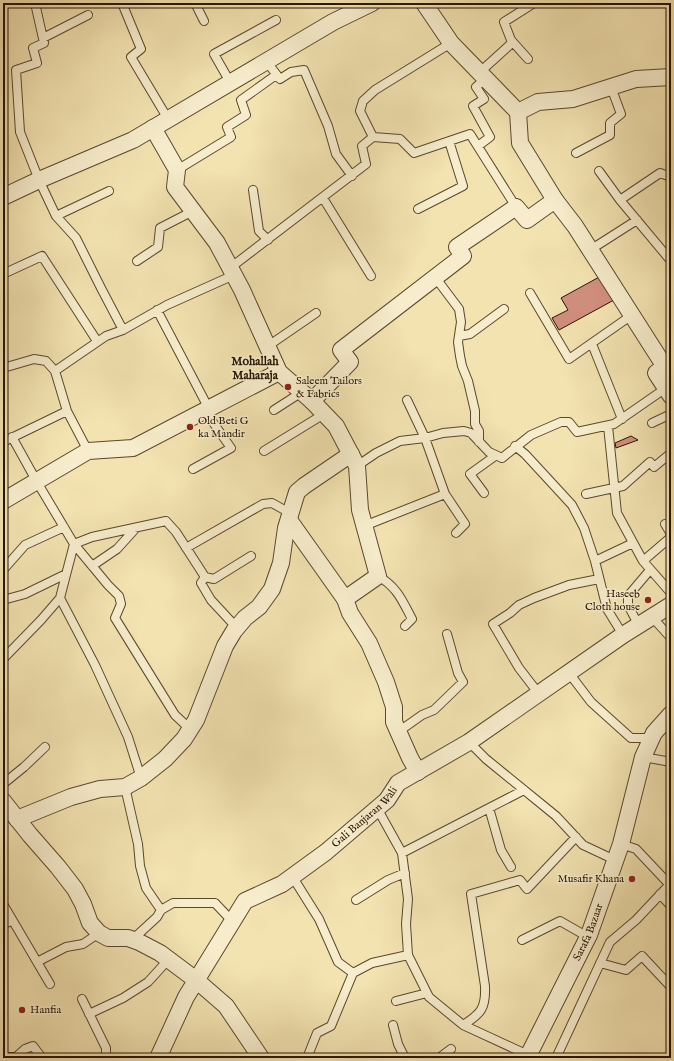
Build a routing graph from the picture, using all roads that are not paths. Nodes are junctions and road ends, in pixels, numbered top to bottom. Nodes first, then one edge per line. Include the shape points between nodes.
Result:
1 (35, 3) edge
2 (122, 3) edge
3 (195, 3) edge
4 (372, 3) edge
5 (424, 3) edge
6 (534, 3) edge
7 (88, 15) dead end
8 (276, 20) dead end
9 (204, 21) dead end
10 (43, 38) junction
11 (513, 42) junction
12 (451, 43) junction
13 (528, 59) dead end
14 (266, 62) junction
15 (276, 75) junction
16 (483, 75) junction
17 (671, 77) edge
18 (230, 82) junction
19 (611, 87) junction
20 (518, 112) junction
21 (168, 119) junction
22 (153, 128) junction
23 (374, 137) junction
24 (450, 141) junction
25 (478, 146) junction
26 (576, 153) dead end
27 (177, 170) junction
28 (599, 171) dead end
29 (352, 176) junction
30 (671, 177) edge
31 (39, 180) junction
32 (253, 190) dead end
33 (109, 192) dead end
34 (3, 197) edge
35 (323, 198) junction
36 (555, 200) junction
37 (620, 200) junction
38 (516, 207) junction
39 (418, 209) dead end
40 (193, 211) junction
41 (56, 216) junction
42 (637, 220) junction
43 (268, 240) junction
44 (590, 250) junction
45 (137, 261) dead end
46 (671, 261) edge
47 (232, 272) junction
48 (3, 274) edge
49 (371, 276) dead end
50 (435, 277) junction
51 (530, 293) dead end
52 (504, 309) dead end
53 (157, 310) junction
54 (316, 313) dead end
55 (632, 315) junction
56 (123, 330) junction
57 (459, 336) junction
58 (98, 341) junction
59 (592, 344) junction
60 (268, 346) junction
61 (668, 365) edge
62 (3, 368) edge
63 (55, 371) junction
64 (279, 372) junction
65 (668, 392) edge
66 (307, 397) junction
67 (407, 400) dead end
68 (207, 410) junction
69 (274, 410) dead end
70 (67, 411) junction
71 (324, 414) junction
72 (671, 414) edge
73 (622, 419) junction
74 (652, 423) dead end
75 (608, 426) junction
76 (12, 437) junction
77 (425, 438) junction
78 (3, 442) edge
79 (479, 442) junction
80 (516, 446) junction
81 (88, 451) junction
82 (264, 451) dead end
83 (671, 453) edge
84 (495, 456) junction
85 (354, 460) junction
86 (193, 470) dead end
87 (37, 482) junction
88 (614, 488) junction
89 (484, 493) dead end
90 (445, 494) junction
91 (586, 494) dead end
92 (3, 501) edge
93 (290, 517) junction
94 (665, 524) dead end
95 (364, 526) junction
96 (64, 527) junction
97 (137, 528) junction
98 (456, 533) dead end
99 (671, 534) edge
100 (671, 537) edge
101 (633, 543) junction
102 (74, 544) junction
103 (186, 548) junction
104 (251, 556) dead end
105 (595, 561) junction
106 (643, 561) junction
107 (92, 566) junction
108 (3, 570) edge
109 (650, 570) junction
110 (66, 574) junction
111 (378, 576) junction
112 (205, 577) junction
113 (599, 579) junction
114 (671, 593) edge
115 (60, 598) junction
116 (345, 599) junction
117 (3, 600) edge
118 (671, 606) edge
119 (652, 617) junction
120 (405, 626) dead end
121 (639, 626) junction
122 (237, 628) junction
123 (447, 634) dead end
124 (623, 635) junction
125 (671, 638) edge
126 (3, 659) edge
127 (569, 673) junction
128 (539, 694) junction
129 (671, 714) edge
130 (190, 729) junction
131 (398, 732) junction
132 (652, 738) junction
133 (469, 742) junction
134 (45, 746) dead end
135 (643, 757) junction
136 (671, 762) edge
137 (418, 772) junction
138 (141, 778) junction
139 (3, 784) edge
140 (125, 787) junction
141 (524, 790) junction
142 (3, 801) edge
143 (377, 808) junction
144 (489, 808) junction
145 (17, 819) junction
146 (576, 837) junction
147 (621, 844) junction
148 (402, 853) junction
149 (615, 860) junction
150 (511, 867) dead end
151 (405, 873) junction
152 (292, 876) junction
153 (670, 883) edge
154 (660, 894) junction
155 (356, 900) dead end
156 (3, 904) edge
157 (671, 906) edge
158 (161, 910) junction
159 (12, 921) junction
160 (232, 921) junction
161 (3, 924) edge
162 (99, 932) junction
163 (588, 937) junction
164 (132, 940) junction
165 (522, 940) dead end
166 (408, 955) junction
167 (168, 960) junction
168 (37, 962) junction
169 (600, 963) junction
170 (353, 973) junction
171 (196, 980) junction
172 (50, 984) dead end
173 (671, 986) edge
174 (427, 993) junction
175 (82, 999) dead end
176 (396, 1001) dead end
177 (89, 1014) junction
178 (393, 1025) dead end
179 (463, 1025) junction
180 (451, 1049) dead end
181 (527, 1056) edge
182 (3, 1057) edge
183 (42, 1058) edge
184 (106, 1058) edge
185 (158, 1058) edge
186 (261, 1058) edge
187 (308, 1058) edge
188 (404, 1058) edge
189 (439, 1058) edge
190 (556, 1058) edge

1 - 10 lane
2 - 21 lane via 141,49 131,57
3 - 9 lane
4 - 14 street via 333,22
5 - 12 street
6 - 11 lane via 504,22
7 - 10 lane
8 - 18 lane via 214,54
10 - 31 lane via 44,43 33,48 37,63 16,70 20,132
11 - 13 lane
11 - 16 lane
12 - 16 street
12 - 23 lane via 374,90 363,102 360,111
14 - 15 lane
14 - 18 street
15 - 27 lane via 241,100 246,115 227,127 231,137
15 - 29 lane via 280,79 291,72 304,70 328,126 336,154
16 - 20 street
16 - 25 lane via 476,87 484,99 473,106 490,137
17 - 19 street via 636,79
18 - 21 street
19 - 20 street via 573,100 538,102
19 - 26 lane via 621,114 610,123 610,135
20 - 36 street via 520,142
21 - 22 street
22 - 27 street
22 - 31 street via 133,140
23 - 24 lane via 400,139 414,153
23 - 29 lane via 362,146 366,164
24 - 25 lane via 470,134
24 - 39 lane via 463,186
25 - 38 lane
27 - 40 street via 175,187
28 - 37 lane
29 - 35 lane
30 - 37 lane via 660,173
31 - 34 street
31 - 41 lane
32 - 43 lane via 260,231
33 - 41 lane
35 - 43 lane
35 - 49 lane
36 - 38 street via 527,220
36 - 44 street
37 - 42 lane
38 - 50 street via 457,247 463,256
40 - 45 lane via 160,228 158,247
40 - 47 street via 217,243
41 - 56 lane via 76,238
42 - 44 lane
42 - 46 lane
43 - 47 lane
44 - 55 street
47 - 53 lane
47 - 60 street
48 - 58 lane via 42,256
50 - 57 lane via 459,309
50 - 66 street via 341,350 350,362
51 - 59 lane via 569,359
52 - 57 lane via 470,334
53 - 56 lane
53 - 68 lane
54 - 60 lane
55 - 59 lane
55 - 61 street
56 - 58 lane
57 - 79 lane via 460,356 475,410
58 - 63 lane
59 - 73 lane
60 - 64 street
61 - 65 street via 656,372
62 - 63 lane via 34,359 46,361
63 - 70 lane
64 - 66 street
64 - 68 street
65 - 73 lane
66 - 69 lane
66 - 71 street
67 - 77 lane
68 - 81 street via 134,448
68 - 86 lane via 231,448
70 - 76 lane
70 - 81 lane
71 - 82 lane
71 - 85 street via 336,426
72 - 74 lane
73 - 75 lane
75 - 80 lane via 577,432 569,422 561,422 530,436
75 - 88 lane
76 - 78 lane
76 - 87 lane
77 - 79 lane via 464,431 471,433
77 - 85 lane via 400,441
77 - 90 lane
79 - 84 lane
80 - 84 lane via 502,458
80 - 105 lane via 572,505 584,528
81 - 87 street
83 - 88 lane via 654,467 650,462 623,486
84 - 89 lane via 470,474
85 - 93 street via 297,492
85 - 95 street
87 - 92 street
87 - 96 lane
88 - 91 lane
88 - 101 lane via 616,513
90 - 95 lane
90 - 98 lane via 465,524
93 - 103 lane via 272,503 263,504
93 - 116 street
93 - 122 street via 281,563 272,589 259,607
94 - 99 lane
95 - 111 street
96 - 102 lane
96 - 108 lane via 25,545
97 - 102 lane via 92,537
97 - 103 lane via 166,521
97 - 107 lane via 117,549
100 - 106 lane
101 - 105 lane
101 - 106 lane
102 - 107 lane
102 - 110 lane
103 - 112 lane
104 - 112 lane via 214,580
105 - 113 lane
106 - 109 lane
107 - 130 lane via 119,596 121,604 115,618 175,715
109 - 114 lane
109 - 121 lane via 628,596 628,605
110 - 115 lane
110 - 117 lane via 25,594
111 - 116 street
111 - 120 lane via 396,590 412,619
112 - 122 lane via 201,582 211,600
113 - 124 lane via 607,609
113 - 128 lane via 569,585 524,602 493,624 519,668
115 - 126 lane
115 - 138 lane via 128,737
116 - 131 street via 350,613 369,643 386,682
118 - 119 street, Gali Banjaran Wali
119 - 121 street, Gali Banjaran Wali
119 - 125 lane
121 - 124 street, Gali Banjaran Wali
122 - 130 street via 225,646 196,720
123 - 131 lane via 463,682 434,710
124 - 127 street, Gali Banjaran Wali
127 - 128 street, Gali Banjaran Wali
127 - 132 lane via 591,702 631,738
128 - 133 street, Gali Banjaran Wali
129 - 132 street, Sarafa Bazaar
130 - 138 street via 165,759
131 - 137 street
132 - 135 street, Sarafa Bazaar
133 - 137 street, Gali Banjaran Wali
133 - 141 lane
134 - 139 lane via 24,768
135 - 136 lane
135 - 147 street, Sarafa Bazaar
137 - 143 street, Gali Banjaran Wali via 398,783 387,800
138 - 140 street
140 - 145 street via 100,789 71,797
140 - 158 lane via 146,888
141 - 144 lane
141 - 146 lane via 556,816
142 - 145 street
143 - 148 lane
143 - 152 street, Gali Banjaran Wali via 326,852
144 - 148 lane
144 - 150 lane via 501,850
145 - 162 street via 74,889 90,923
146 - 149 lane via 583,845
146 - 179 lane via 527,889 520,880 471,894 486,1000 473,1019
147 - 149 street, Sarafa Bazaar
147 - 153 lane via 636,849
148 - 151 lane
149 - 163 street, Sarafa Bazaar
151 - 155 lane via 388,880
151 - 166 lane via 408,899
152 - 160 street, Gali Banjaran Wali via 282,884 245,901
152 - 170 lane via 319,919 338,962
153 - 154 lane
154 - 157 lane
154 - 169 lane via 636,920 610,942
156 - 159 lane
158 - 160 lane via 173,903 215,903
158 - 164 lane
159 - 161 lane
159 - 168 lane
160 - 171 street, Gali Banjaran Wali
162 - 164 street via 108,938
162 - 168 lane via 83,944 66,948
163 - 165 lane via 560,921
163 - 181 street, Sarafa Bazaar
164 - 167 street via 160,953
166 - 170 lane via 372,963
166 - 174 lane
167 - 171 street
167 - 177 lane via 148,982 123,998
168 - 172 lane
169 - 173 lane via 626,970 642,956
169 - 190 lane
170 - 187 lane via 331,1026 317,1033
171 - 185 street, Gali Banjaran Wali
171 - 186 street via 226,1006
174 - 176 lane
174 - 179 lane
175 - 177 lane
177 - 184 lane via 106,1048
178 - 188 lane
179 - 181 lane
180 - 189 lane
182 - 183 lane via 16,1057 33,1046

